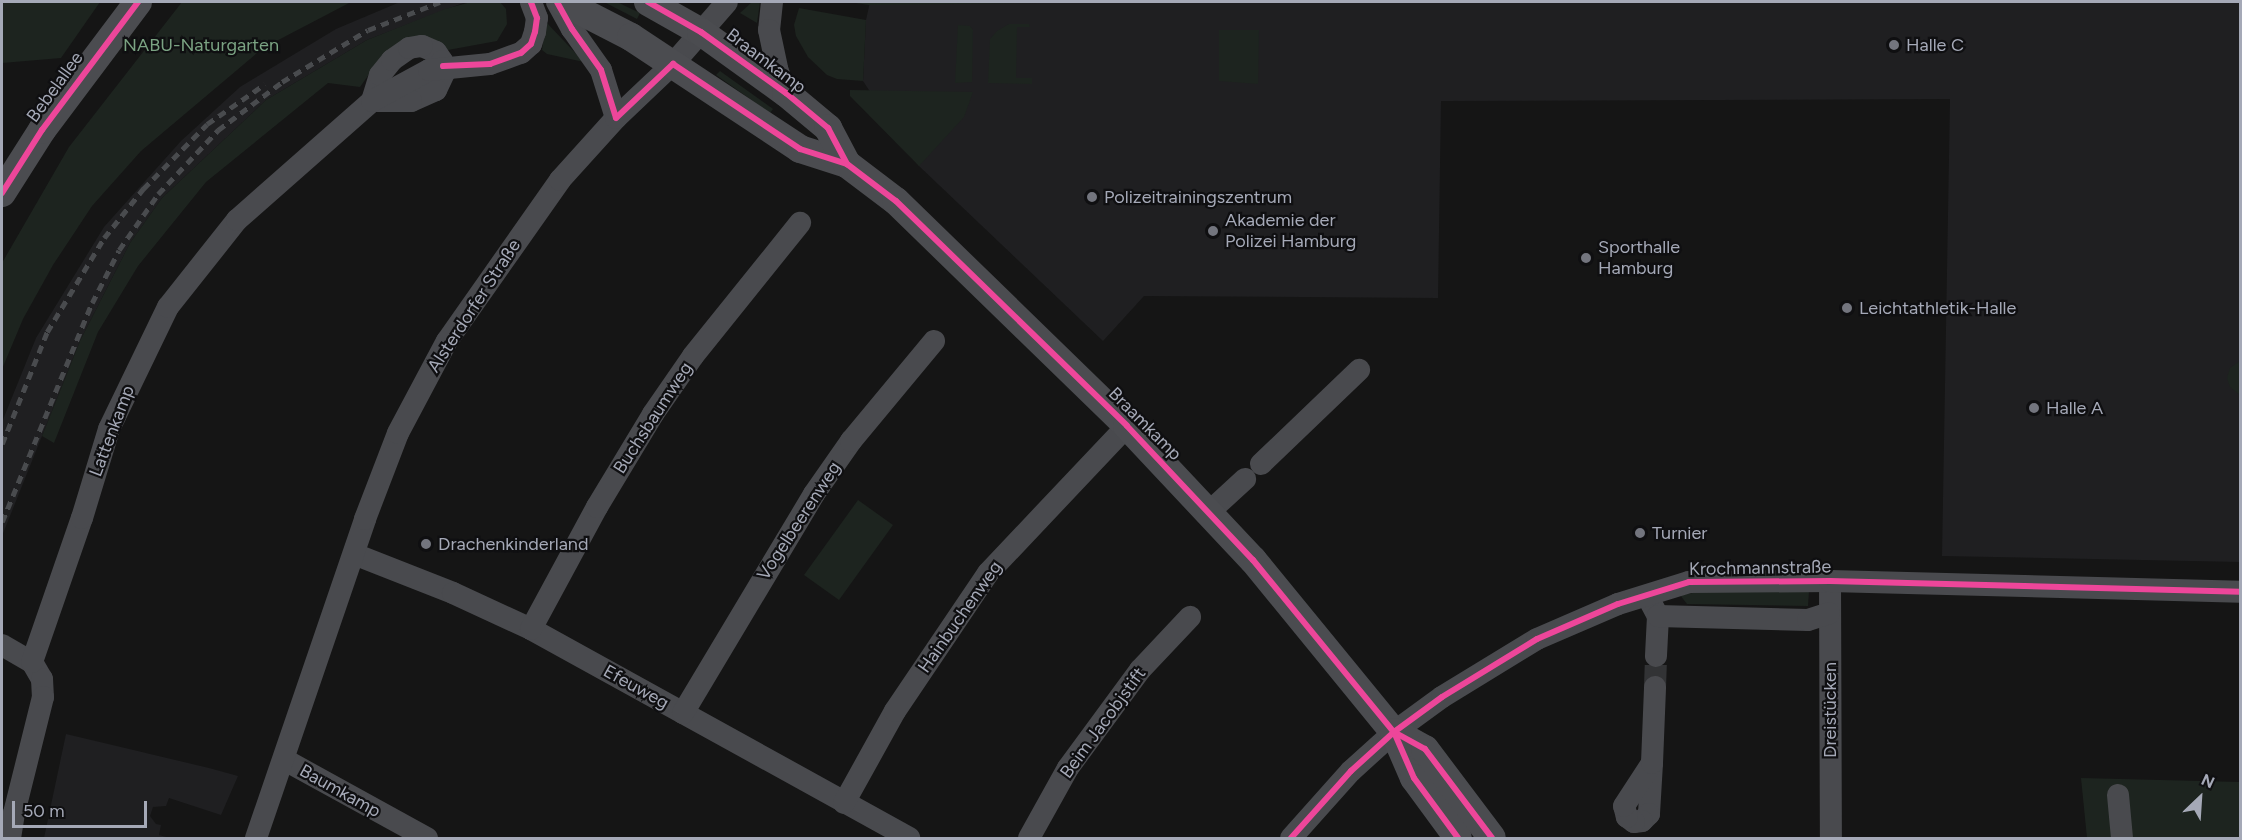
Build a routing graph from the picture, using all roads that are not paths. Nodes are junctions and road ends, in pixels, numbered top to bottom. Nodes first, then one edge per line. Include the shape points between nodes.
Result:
1 (138, 2) edge
2 (531, 2) edge
3 (557, 2) edge
4 (563, 2) edge
5 (648, 2) edge
6 (727, 2) edge
7 (772, 2) edge
8 (701, 32) junction
9 (673, 64) junction
10 (443, 66) junction
11 (786, 93) junction
12 (372, 100) junction
13 (616, 118) junction
14 (847, 164) junction
15 (2, 193) edge
16 (800, 223) dead end
17 (934, 341) dead end
18 (1359, 369) dead end
19 (1127, 426) junction
20 (1209, 512) junction
21 (354, 554) junction
22 (1830, 581) junction
23 (2241, 592) edge
24 (1646, 594) junction
25 (1829, 613) junction
26 (1659, 616) junction
27 (1190, 617) dead end
28 (531, 629) junction
29 (2, 645) edge
30 (1656, 656) tunnel mouth
31 (32, 662) junction
32 (1655, 687) tunnel mouth
33 (683, 714) junction
34 (1394, 732) junction
35 (285, 760) junction
36 (1652, 763) dead end
37 (2118, 795) dead end
38 (844, 803) junction
39 (10, 838) edge
40 (256, 838) edge
41 (427, 838) edge
42 (909, 838) edge
43 (1029, 838) edge
44 (1292, 838) edge
45 (1458, 838) edge
46 (1492, 838) edge
47 (1831, 838) edge
48 (2122, 838) edge

1 - 15 main road, Bebelallee via 42,130
2 - 10 street via 537,18 535,32 531,44 521,53 490,64
3 - 13 street via 601,70
4 - 9 main road, Braamkamp via 631,36
5 - 8 main road, Braamkamp
6 - 8 street, Alsterdorfer Straße
7 - 11 street via 769,30
8 - 9 street, Alsterdorfer Straße
8 - 11 main road, Braamkamp
9 - 13 street, Alsterdorfer Straße
9 - 14 main road, Braamkamp via 800,149
10 - 12 street via 440,85 422,98
10 - 12 street, Lattenkamp via 432,49 409,48 380,75
11 - 14 main road, Braamkamp via 828,128
12 - 31 street, Lattenkamp via 237,220 168,307 109,429
13 - 21 street, Alsterdorfer Straße via 560,180 447,341 398,433
14 - 19 main road, Braamkamp via 896,201
16 - 28 street, Buchsbaumweg via 693,356 653,414
17 - 33 street, Vogelbeerenweg via 851,441 814,494
18 - 20 street
19 - 20 main road, Braamkamp
19 - 38 street, Hainbuchenweg via 988,573 895,711
20 - 34 main road, Braamkamp
21 - 28 street, Efeuweg
21 - 35 street, Alsterdorfer Straße
22 - 23 street, Krochmannstraße
22 - 24 street, Krochmannstraße via 1689,582
22 - 25 street, Dreistücken
24 - 26 street
24 - 34 street, Krochmannstraße via 1537,639 1442,697
25 - 26 street via 1808,620
25 - 47 street, Dreistücken
26 - 30 street
27 - 43 street, Beim Jacobjstift via 1140,670 1068,768
28 - 33 street, Efeuweg
29 - 31 street
31 - 39 street via 42,679 43,697
32 - 36 street
33 - 38 street, Efeuweg
34 - 44 street, Krochmannstraße via 1351,771
34 - 45 main road, Braamkamp via 1414,778
34 - 46 main road, Braamkamp via 1425,749
35 - 40 street, Alsterdorfer Straße
35 - 41 street, Baumkamp
37 - 48 street
38 - 42 street, Efeuweg

